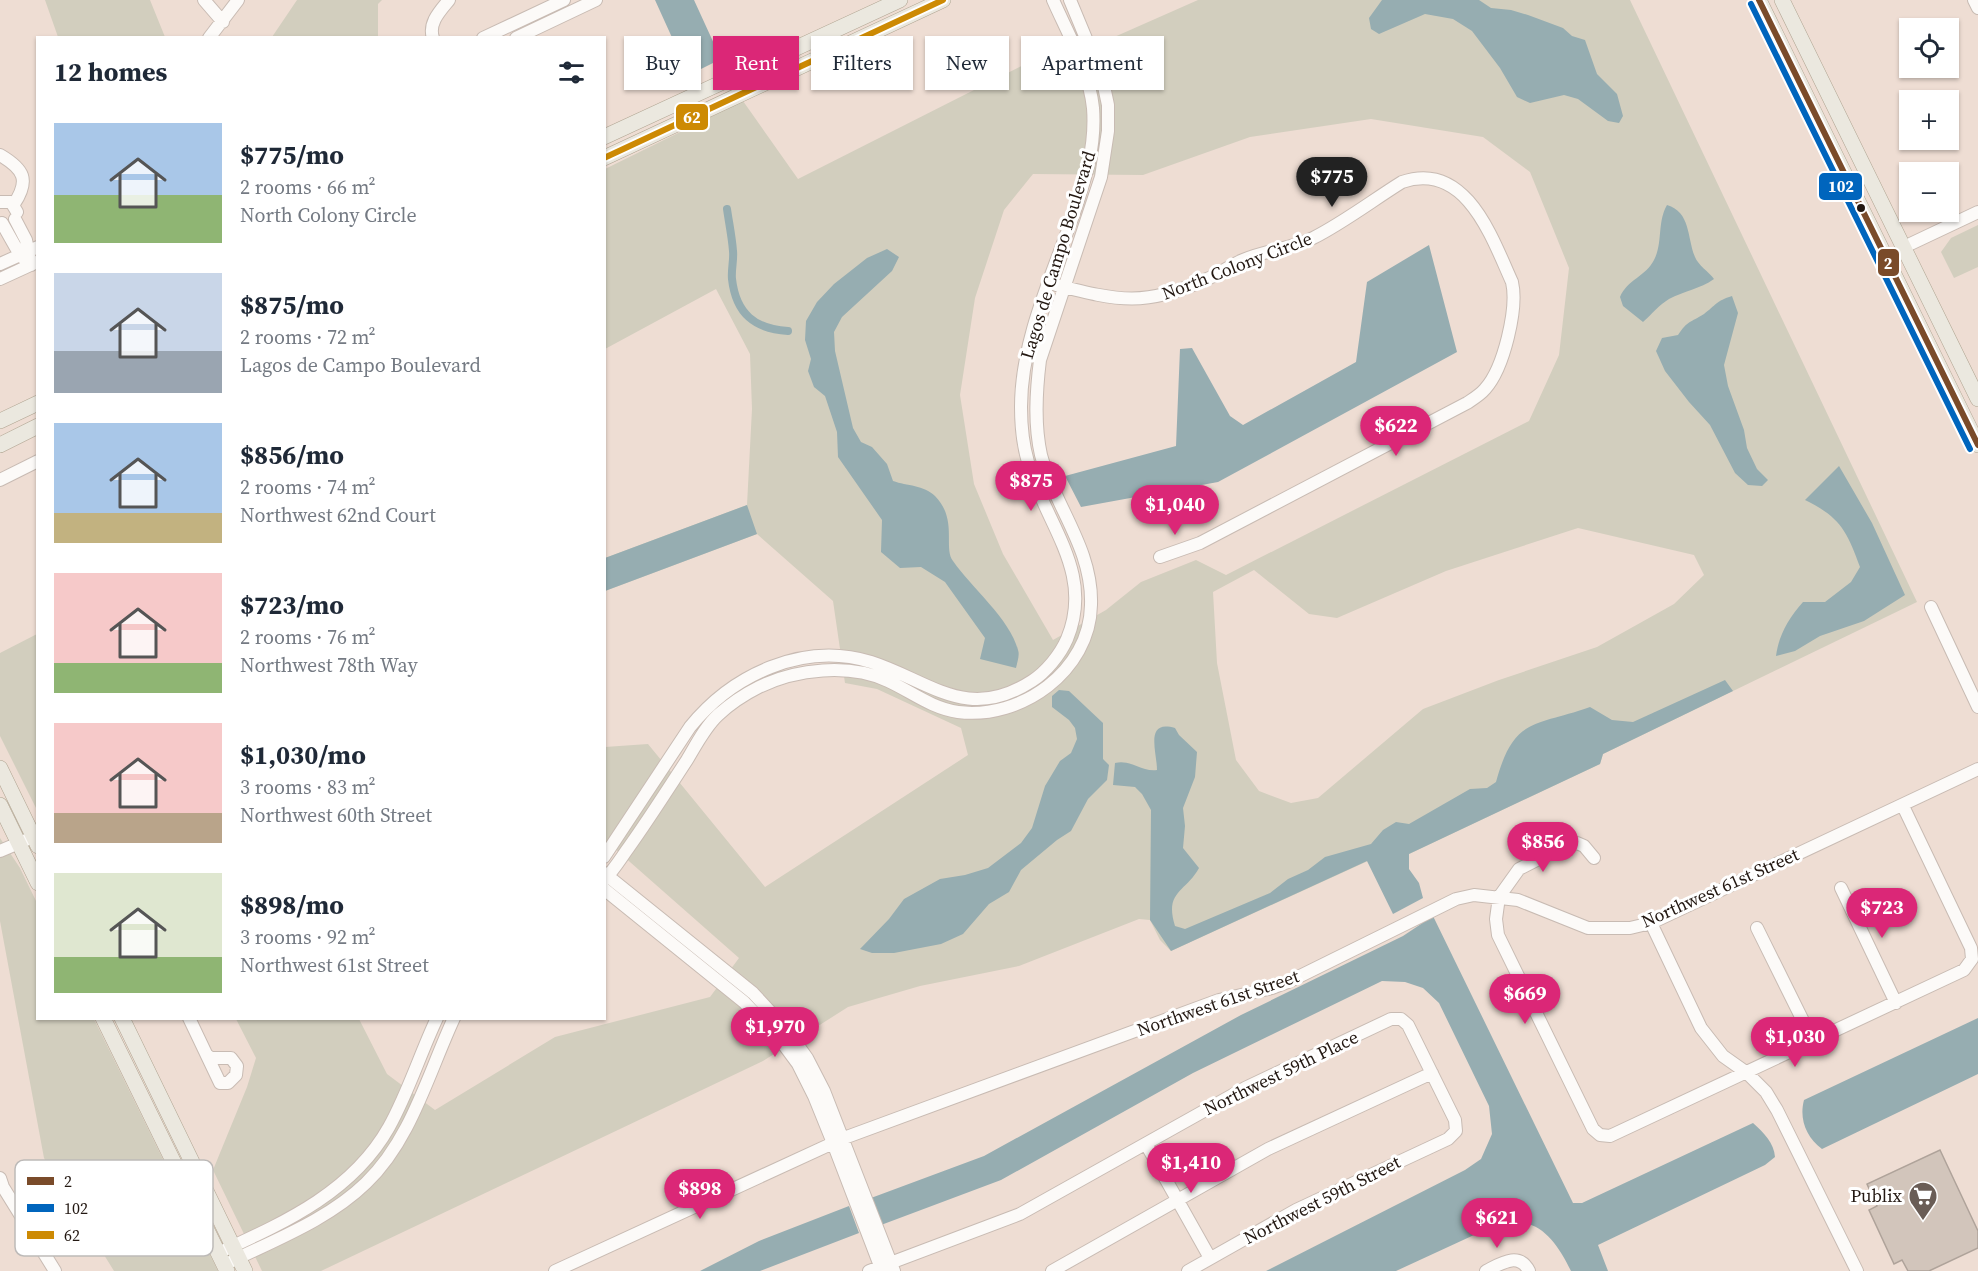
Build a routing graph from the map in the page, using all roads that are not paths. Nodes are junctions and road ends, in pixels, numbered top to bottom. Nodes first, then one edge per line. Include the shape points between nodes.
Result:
1 (204, 0) edge
2 (238, 0) edge
3 (449, 0) edge
4 (564, 0) edge
5 (596, 0) edge
6 (900, 0) edge
7 (942, 0) edge
8 (1053, 0) edge
9 (1070, 0) edge
10 (1782, 0) edge
11 (1974, 0) edge
12 (1761, 3) edge
13 (1978, 8) edge
14 (223, 22) junction
15 (1794, 23) junction
16 (1773, 28) junction
17 (211, 36) edge
18 (432, 36) edge
19 (487, 36) edge
20 (520, 36) edge
21 (1809, 54) junction
22 (606, 136) edge
23 (0, 155) edge
24 (606, 157) edge
25 (0, 202) edge
26 (14, 204) junction
27 (1978, 212) edge
28 (1865, 215) junction
29 (15, 219) junction
30 (1, 222) edge
31 (1070, 222) junction
32 (1084, 226) junction
33 (1904, 247) junction
34 (29, 251) edge
35 (34, 263) edge
36 (0, 264) edge
37 (0, 279) edge
38 (1049, 284) junction
39 (1063, 287) junction
40 (1908, 304) junction
41 (1950, 340) junction
42 (1978, 399) edge
43 (36, 404) edge
44 (0, 421) edge
45 (36, 427) edge
46 (0, 445) edge
47 (1978, 445) edge
48 (36, 462) edge
49 (0, 480) edge
50 (1160, 557) dead end
51 (1088, 569) junction
52 (1075, 586) junction
53 (1931, 607) dead end
54 (1978, 707) edge
55 (0, 768) edge
56 (1978, 769) edge
57 (0, 805) edge
58 (1903, 806) junction
59 (35, 841) edge
60 (18, 843) junction
61 (0, 851) edge
62 (606, 854) edge
63 (1594, 858) dead end
64 (606, 876) edge
65 (36, 879) edge
66 (1841, 888) dead end
67 (606, 891) edge
68 (1499, 897) junction
69 (1651, 923) junction
70 (1757, 928) dead end
71 (1896, 1003) junction
72 (104, 1020) edge
73 (123, 1020) edge
74 (190, 1020) edge
75 (436, 1020) edge
76 (453, 1020) edge
77 (1814, 1043) junction
78 (207, 1055) dead end
79 (1432, 1073) junction
80 (1747, 1073) junction
81 (838, 1141) junction
82 (1146, 1144) junction
83 (173, 1160) edge
84 (191, 1160) edge
85 (0, 1178) edge
86 (1178, 1201) junction
87 (213, 1205) edge
88 (15, 1206) edge
89 (213, 1243) edge
90 (46, 1256) edge
91 (239, 1258) edge
92 (1210, 1258) junction
93 (223, 1263) edge
94 (883, 1269) edge
95 (55, 1271) edge
96 (555, 1271) edge
97 (1052, 1271) edge
98 (1188, 1271) edge
99 (1486, 1271) edge
100 (1529, 1271) edge
101 (1857, 1271) edge

1 - 14 street
2 - 14 street
3 - 18 street via 435,18
4 - 19 street
5 - 20 street
6 - 22 main road
7 - 24 main road
8 - 31 street, Lagos de Campo Boulevard via 1079,57 1092,106 1094,132 1086,178
9 - 32 street, Lagos de Campo Boulevard via 1093,50 1107,105 1106,154
10 - 15 main road
11 - 13 street
12 - 15 main road via 1780,20
12 - 16 main road
14 - 17 street
15 - 21 main road
16 - 21 main road via 1788,34
16 - 28 main road
21 - 33 main road
23 - 26 street via 15,165 24,180
25 - 26 street
26 - 29 street
27 - 33 street
28 - 33 main road via 1894,245
28 - 40 main road
29 - 30 street
29 - 34 street
30 - 34 street
31 - 32 street
31 - 38 street, Lagos de Campo Boulevard
32 - 39 street, Lagos de Campo Boulevard
33 - 41 main road
34 - 35 street
34 - 36 street
35 - 37 street
38 - 39 street, North Colony Circle
38 - 52 street, Lagos de Campo Boulevard via 1026,355 1021,420 1027,460 1068,557
39 - 50 street, North Colony Circle via 1130,300 1182,290 1241,260 1313,238 1415,178 1437,181 1476,208 1512,282 1515,294 1501,361 1485,389 1467,404 1200,543
39 - 51 street, Lagos de Campo Boulevard via 1040,360 1036,419 1041,455
40 - 41 main road via 1925,311
40 - 47 main road
41 - 42 main road
43 - 44 main road
45 - 46 main road
48 - 49 street
51 - 52 street
51 - 64 street, Lagos de Campo Boulevard via 1092,605 1087,630 1061,675 1040,693 1015,706 987,713 958,712 936,707 887,681 863,674 811,672 783,677 735,701 716,716
52 - 62 street, Lagos de Campo Boulevard via 1072,626 1064,645 1033,680 1009,693 959,698 876,664 837,656 809,657 752,674 706,707
53 - 54 street
55 - 59 main road
56 - 58 street, Northwest 61st Street
57 - 60 main road
58 - 69 street, Northwest 61st Street
58 - 71 street via 1971,948 1972,959 1964,970
59 - 60 street
60 - 61 street
60 - 65 main road
63 - 68 street via 1584,846 1566,845 1519,869
64 - 81 street via 753,993 783,1025 824,1091
66 - 71 street
67 - 81 street via 744,1002 778,1038 798,1065
68 - 69 street, Northwest 61st Street via 1518,900 1588,928 1630,928
68 - 80 street via 1498,935 1593,1129 1600,1134 1610,1136
68 - 81 street, Northwest 61st Street via 1474,895 1456,899 1288,982 1219,1000
69 - 80 street via 1701,1028 1723,1056
70 - 77 street
71 - 77 street
72 - 83 main road
73 - 84 main road
74 - 78 street
75 - 91 street via 388,1128 361,1166 336,1189
76 - 91 street via 402,1134 367,1183 322,1216
77 - 80 street
79 - 82 street, Northwest 59th Place via 1408,1025 1401,1019 1391,1019 1245,1088
79 - 86 street via 1268,1149
79 - 92 street, Northwest 59th Street via 1455,1120 1456,1131 1448,1139 1296,1210
80 - 101 street via 1777,1110
81 - 94 street
81 - 96 street, Northwest 61st Street
82 - 86 street
82 - 94 street, Northwest 59th Place via 1020,1214
85 - 88 street
86 - 92 street
86 - 97 street
87 - 91 main road
89 - 93 main road
90 - 95 street
91 - 93 street
92 - 98 street, Northwest 59th Street
99 - 100 street via 1517,1260

